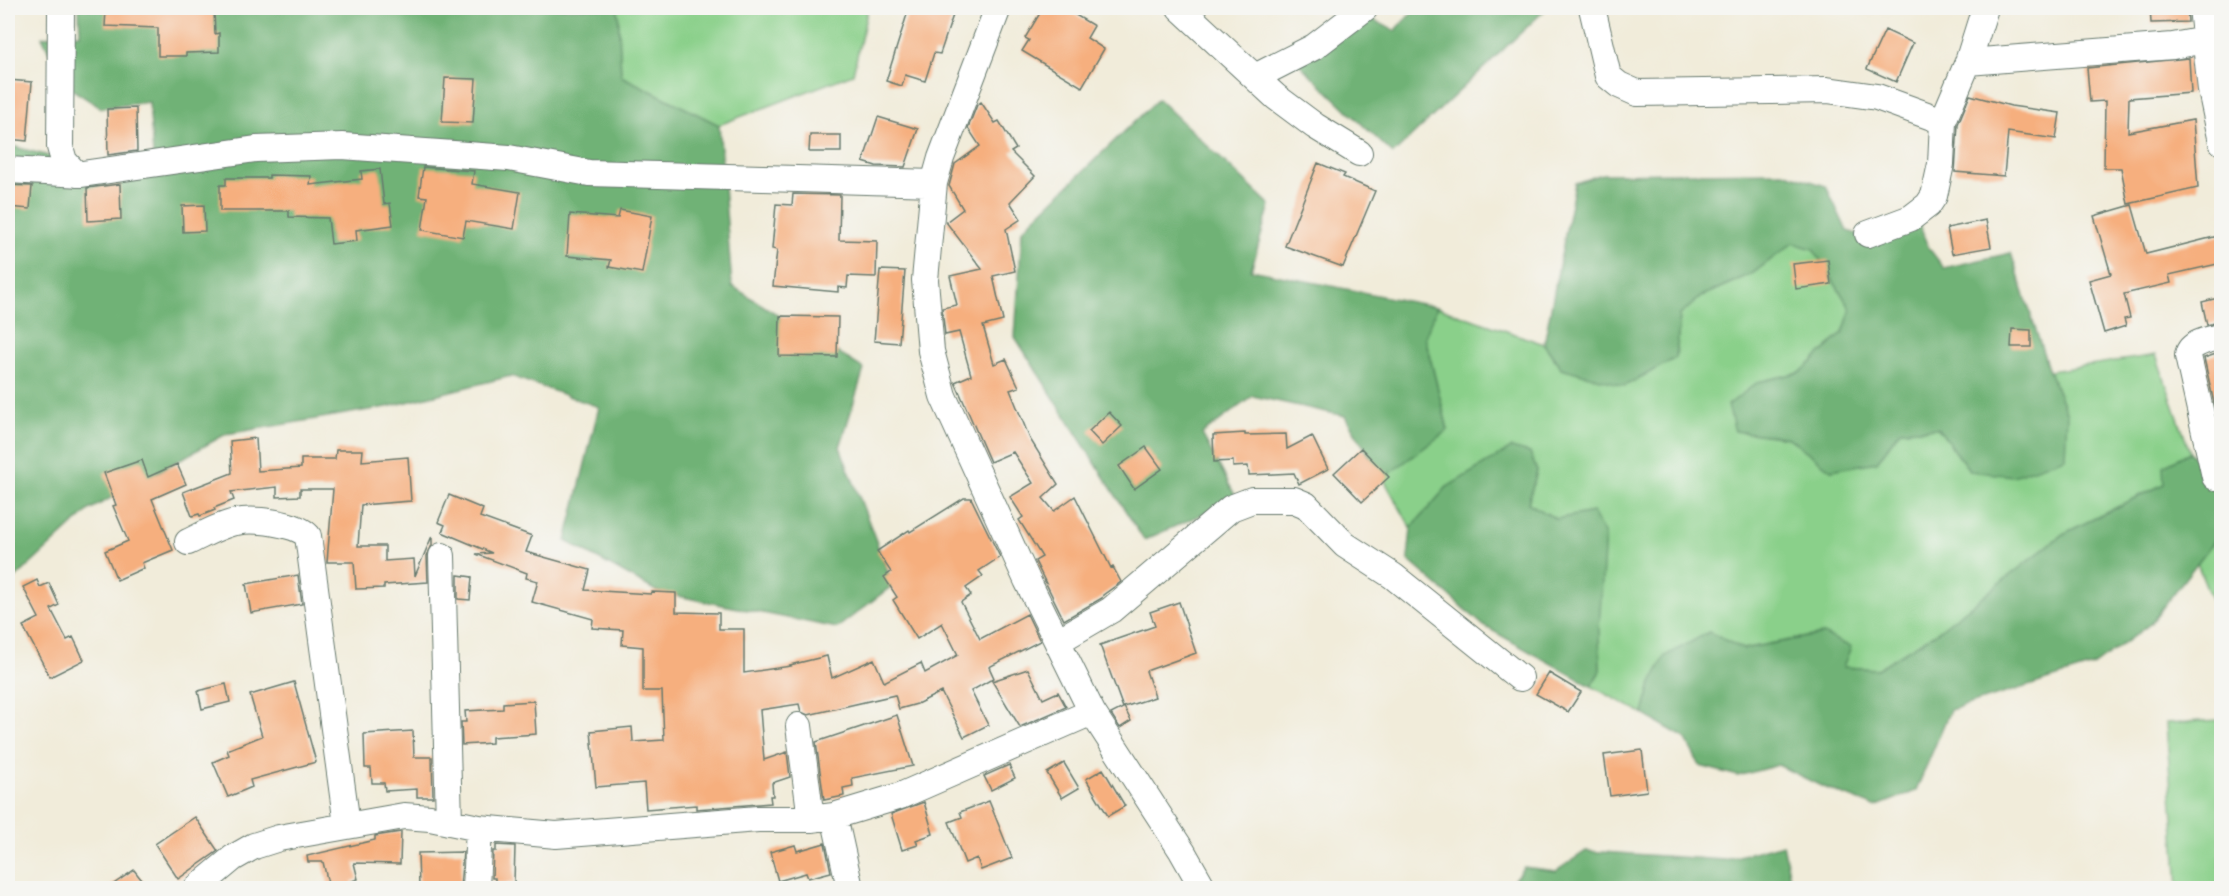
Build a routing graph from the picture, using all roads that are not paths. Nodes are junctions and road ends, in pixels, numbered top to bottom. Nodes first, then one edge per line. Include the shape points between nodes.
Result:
1 (61, 8) edge
2 (998, 8) edge
3 (1180, 8) edge
4 (1365, 8) edge
5 (1592, 8) edge
6 (1985, 8) edge
7 (2202, 8) edge
8 (2205, 40) junction
9 (1968, 62) junction
10 (1255, 77) junction
11 (2216, 89) edge
12 (1943, 121) junction
13 (2222, 142) edge
14 (1359, 153) dead end
15 (8, 170) edge
16 (76, 174) junction
17 (934, 183) junction
18 (1869, 234) dead end
19 (2222, 336) edge
20 (2215, 477) dead end
21 (188, 542) dead end
22 (442, 556) dead end
23 (1058, 641) junction
24 (1520, 678) dead end
25 (1092, 712) junction
26 (799, 726) dead end
27 (822, 818) junction
28 (449, 822) junction
29 (347, 825) junction
30 (479, 828) junction
31 (197, 888) edge
32 (476, 888) edge
33 (850, 888) edge
34 (1203, 888) edge

1 - 16 street via 60,147 64,161
2 - 17 street
3 - 10 street
4 - 10 street via 1314,47
5 - 12 street via 1608,76 1636,93 1827,90 1877,97
6 - 9 street
7 - 8 street
8 - 9 street via 2173,46
8 - 11 street
9 - 12 street
10 - 14 street via 1315,126
11 - 13 street
12 - 18 street via 1941,164 1934,196 1911,218
15 - 16 street
16 - 17 street via 256,149 342,146 509,158 589,173
17 - 23 street via 926,306 943,396
19 - 20 street via 2188,350
21 - 29 street via 238,521 295,527 308,536
22 - 28 street
23 - 24 street via 1111,610 1231,508 1252,500 1294,500 1306,506 1345,544 1393,576
23 - 25 street
25 - 27 street via 900,796
25 - 34 street
26 - 27 street
27 - 30 street via 758,819 556,835
27 - 33 street
28 - 29 street via 404,816
28 - 30 street
29 - 31 street via 254,846 232,858
30 - 32 street

